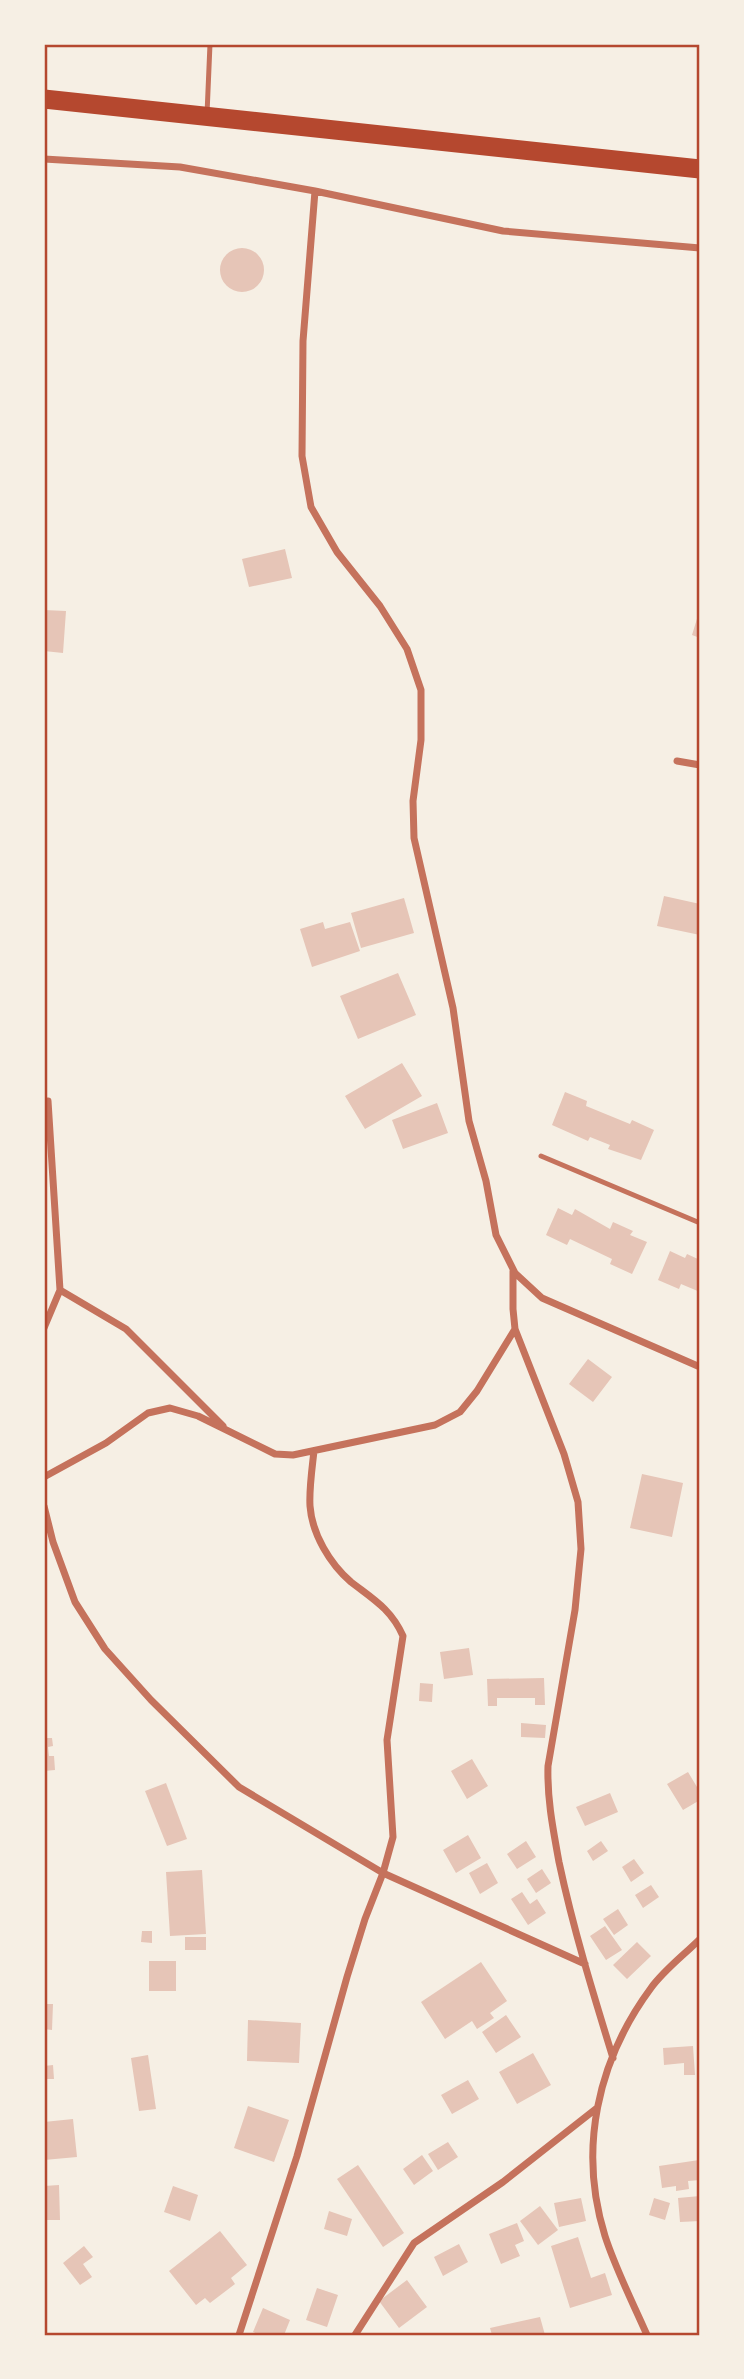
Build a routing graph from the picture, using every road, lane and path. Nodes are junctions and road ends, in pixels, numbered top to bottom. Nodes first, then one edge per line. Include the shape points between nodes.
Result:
1 (210, 44) edge
2 (44, 99) edge
3 (206, 116) junction
4 (44, 159) edge
5 (700, 169) edge
6 (315, 191) junction
7 (700, 248) edge
8 (677, 761) dead end
9 (700, 765) edge
10 (48, 1101) dead end
11 (541, 1156) dead end
12 (700, 1223) edge
13 (513, 1271) junction
14 (60, 1290) junction
15 (44, 1328) edge
16 (515, 1329) junction
17 (700, 1367) edge
18 (228, 1431) junction
19 (314, 1451) junction
20 (44, 1477) edge
21 (44, 1506) edge
22 (383, 1873) junction
23 (700, 1939) edge
24 (584, 1964) junction
25 (612, 2058) junction
26 (597, 2108) junction
27 (239, 2335) edge
28 (355, 2335) edge
29 (647, 2335) edge

1 - 3 lane
2 - 3 highway
3 - 5 highway
4 - 6 street via 180,167
6 - 7 street via 503,231
6 - 13 street via 303,341 302,456 311,507 337,552 407,649 421,690 414,838 453,1008 469,1121 496,1235
8 - 9 street
10 - 14 street
11 - 12 lane
13 - 16 street
13 - 17 street via 542,1298
14 - 15 street
14 - 18 street via 126,1329
16 - 19 street via 460,1412 435,1425
16 - 24 street via 579,1502 581,1549 575,1610 547,1789
18 - 19 street via 275,1454
18 - 20 street via 170,1408 148,1413 106,1443
19 - 22 street via 310,1507 328,1557 348,1580 381,1604 403,1636 387,1740 393,1837
21 - 22 street via 75,1602 105,1649 150,1700 239,1787
22 - 24 street
22 - 27 street via 346,1978 297,2156
23 - 25 street via 652,1987
24 - 25 street
25 - 26 street
26 - 28 street via 503,2182 414,2243
26 - 29 street via 593,2181 605,2237

